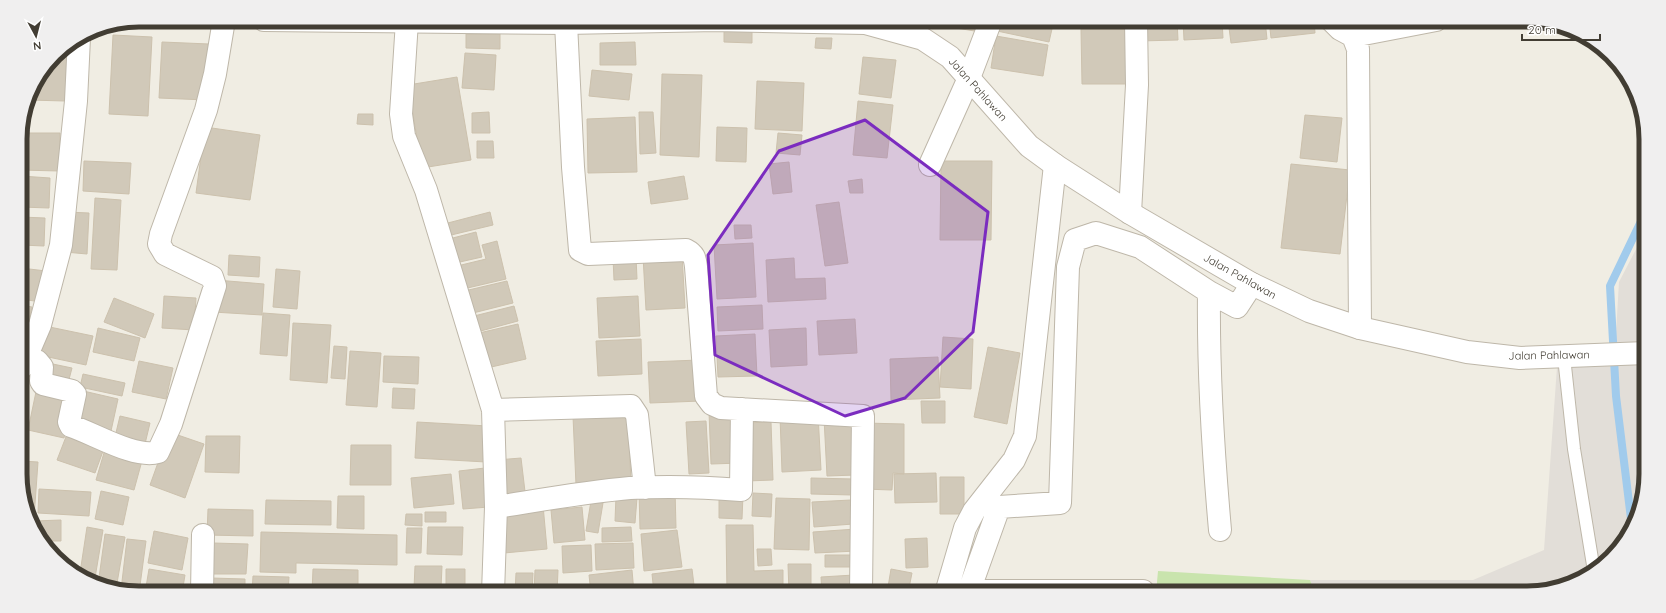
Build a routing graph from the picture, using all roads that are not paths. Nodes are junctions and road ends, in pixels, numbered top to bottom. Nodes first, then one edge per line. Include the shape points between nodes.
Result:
1 (223, 27) edge
2 (407, 27) edge
3 (566, 27) edge
4 (882, 27) edge
5 (988, 27) edge
6 (1136, 27) edge
7 (1338, 27) edge
8 (1400, 27) edge
9 (1353, 36) junction
10 (80, 44) edge
11 (969, 78) junction
12 (930, 165) dead end
13 (1055, 165) junction
14 (1130, 212) junction
15 (1252, 284) junction
16 (1209, 292) junction
17 (1360, 328) junction
18 (1639, 353) edge
19 (27, 355) edge
20 (1564, 357) junction
21 (27, 362) edge
22 (742, 409) junction
23 (493, 410) junction
24 (645, 488) junction
25 (496, 507) junction
26 (1220, 530) dead end
27 (203, 535) dead end
28 (1593, 564) edge
29 (202, 586) edge
30 (493, 586) edge
31 (861, 586) edge
32 (948, 586) edge
33 (971, 586) edge

1 - 21 street via 206,110 159,244 165,254 212,277 215,286 171,424 158,452 153,454 130,449 70,426 75,394 43,384 42,367 37,361
2 - 23 street via 401,114 404,136 426,190
3 - 22 street via 580,250 588,254 686,250 692,253 696,267 706,396 712,404 721,408
4 - 11 street, Jalan Pahlawan via 923,39 950,57
5 - 11 street
6 - 14 street via 1138,85
7 - 9 street
8 - 9 street
9 - 17 street via 1358,48
10 - 19 street via 61,245 40,326
11 - 12 street
11 - 13 street, Jalan Pahlawan via 1029,146
13 - 14 street, Jalan Pahlawan
13 - 32 street via 1025,436 1014,460 974,511 965,528
14 - 15 street, Jalan Pahlawan
15 - 16 street via 1237,307
15 - 17 street, Jalan Pahlawan via 1309,311
16 - 26 street via 1208,364
16 - 33 street via 1140,247 1096,233 1075,240 1068,268 1060,504 999,507
17 - 20 street, Jalan Pahlawan via 1467,352 1520,358
18 - 20 street, Jalan Pahlawan
20 - 28 lane via 1574,449
22 - 24 street via 741,490 696,487
22 - 31 street via 863,416
23 - 24 street via 631,406 637,415
23 - 25 street
24 - 25 street via 594,492
25 - 30 street
27 - 29 street

